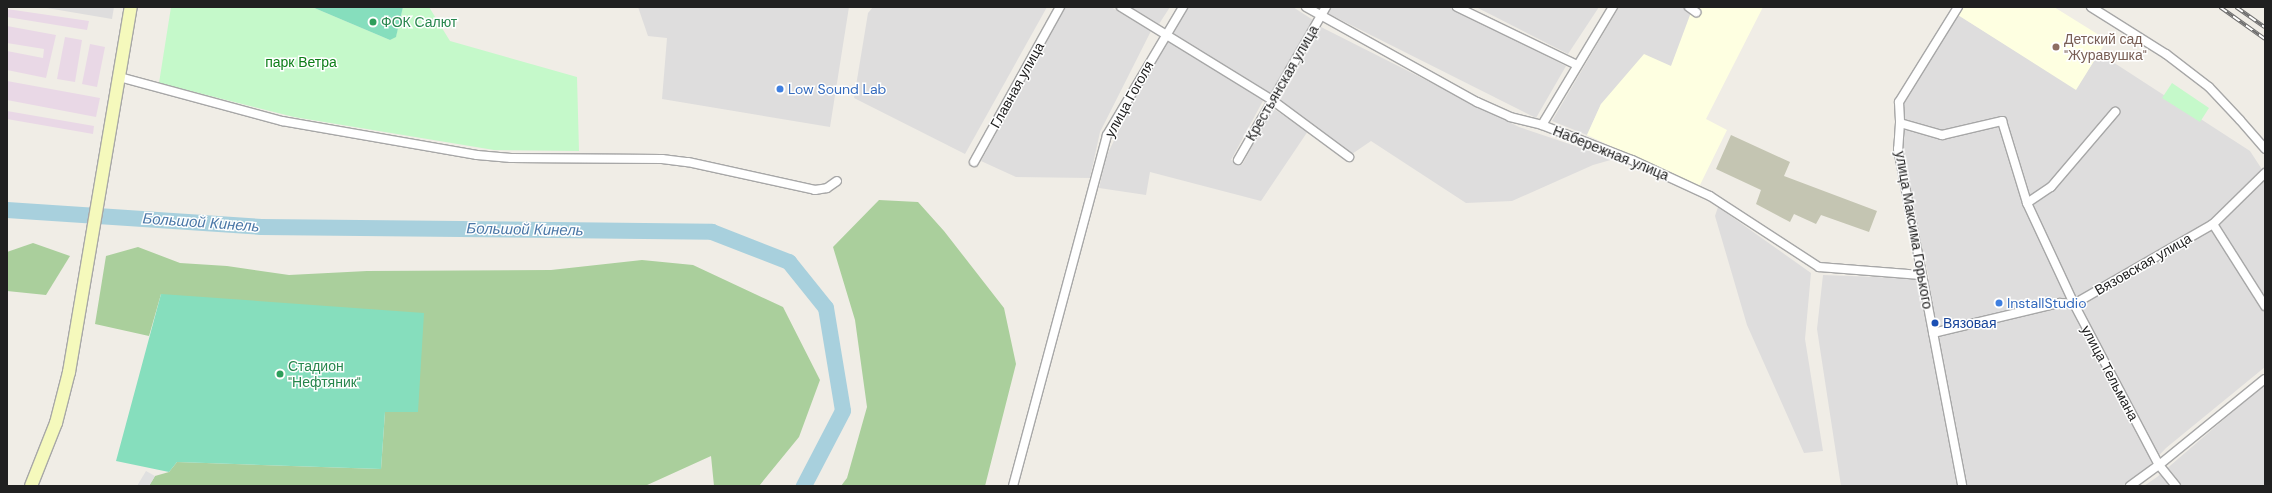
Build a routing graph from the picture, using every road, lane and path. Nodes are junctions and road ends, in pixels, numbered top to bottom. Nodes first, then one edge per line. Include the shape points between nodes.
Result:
1 (131, 7) edge
2 (1060, 7) edge
3 (1121, 7) edge
4 (1182, 7) edge
5 (1306, 7) edge
6 (1326, 7) edge
7 (1457, 7) edge
8 (1613, 7) edge
9 (1688, 7) edge
10 (1958, 7) edge
11 (2091, 7) edge
12 (1696, 12) dead end
13 (1321, 16) junction
14 (1165, 33) junction
15 (1577, 65) junction
16 (119, 77) junction
17 (1272, 100) junction
18 (2115, 112) dead end
19 (1900, 123) junction
20 (1542, 125) junction
21 (2265, 149) edge
22 (1349, 157) dead end
23 (1238, 160) dead end
24 (974, 162) dead end
25 (2265, 173) edge
26 (837, 181) dead end
27 (2027, 203) junction
28 (2213, 224) junction
29 (1921, 275) junction
30 (2074, 304) junction
31 (2265, 306) edge
32 (1933, 333) junction
33 (2265, 379) edge
34 (2159, 465) junction
35 (31, 486) edge
36 (1013, 486) edge
37 (1962, 486) edge
38 (2130, 486) edge
39 (2176, 486) edge

1 - 16 main road
2 - 24 street, Главная улица
3 - 14 street
4 - 14 street, улица Гоголя
5 - 13 street, Набережная улица
6 - 13 street, Крестьянская улица
7 - 15 street
8 - 15 street
9 - 12 street
10 - 19 street, улица Максима Горького via 1899,102
11 - 21 street via 2166,54 2209,87
13 - 17 street, Крестьянская улица
13 - 20 street, Набережная улица via 1477,102 1510,117
14 - 17 street
14 - 36 street, улица Гоголя via 1107,135
15 - 20 street
16 - 26 street via 282,121 477,155 511,158 662,159 688,162 815,190 827,188
16 - 35 main road via 69,372 56,423
17 - 22 street
17 - 23 street, Крестьянская улица
18 - 27 street via 2051,187
19 - 27 street, улица Тельмана via 1942,135 2002,121
19 - 29 street, улица Максима Горького via 1898,149
20 - 29 street, Набережная улица via 1632,160 1710,196 1819,267
25 - 28 street, Вязовская улица
27 - 30 street, улица Тельмана
28 - 30 street, Вязовская улица
28 - 31 street
29 - 32 street, улица Максима Горького
30 - 32 street, Вязовская улица via 2059,303
30 - 34 street, улица Тельмана
32 - 37 street, улица Максима Горького
33 - 34 street
34 - 38 street
34 - 39 street, улица Тельмана

